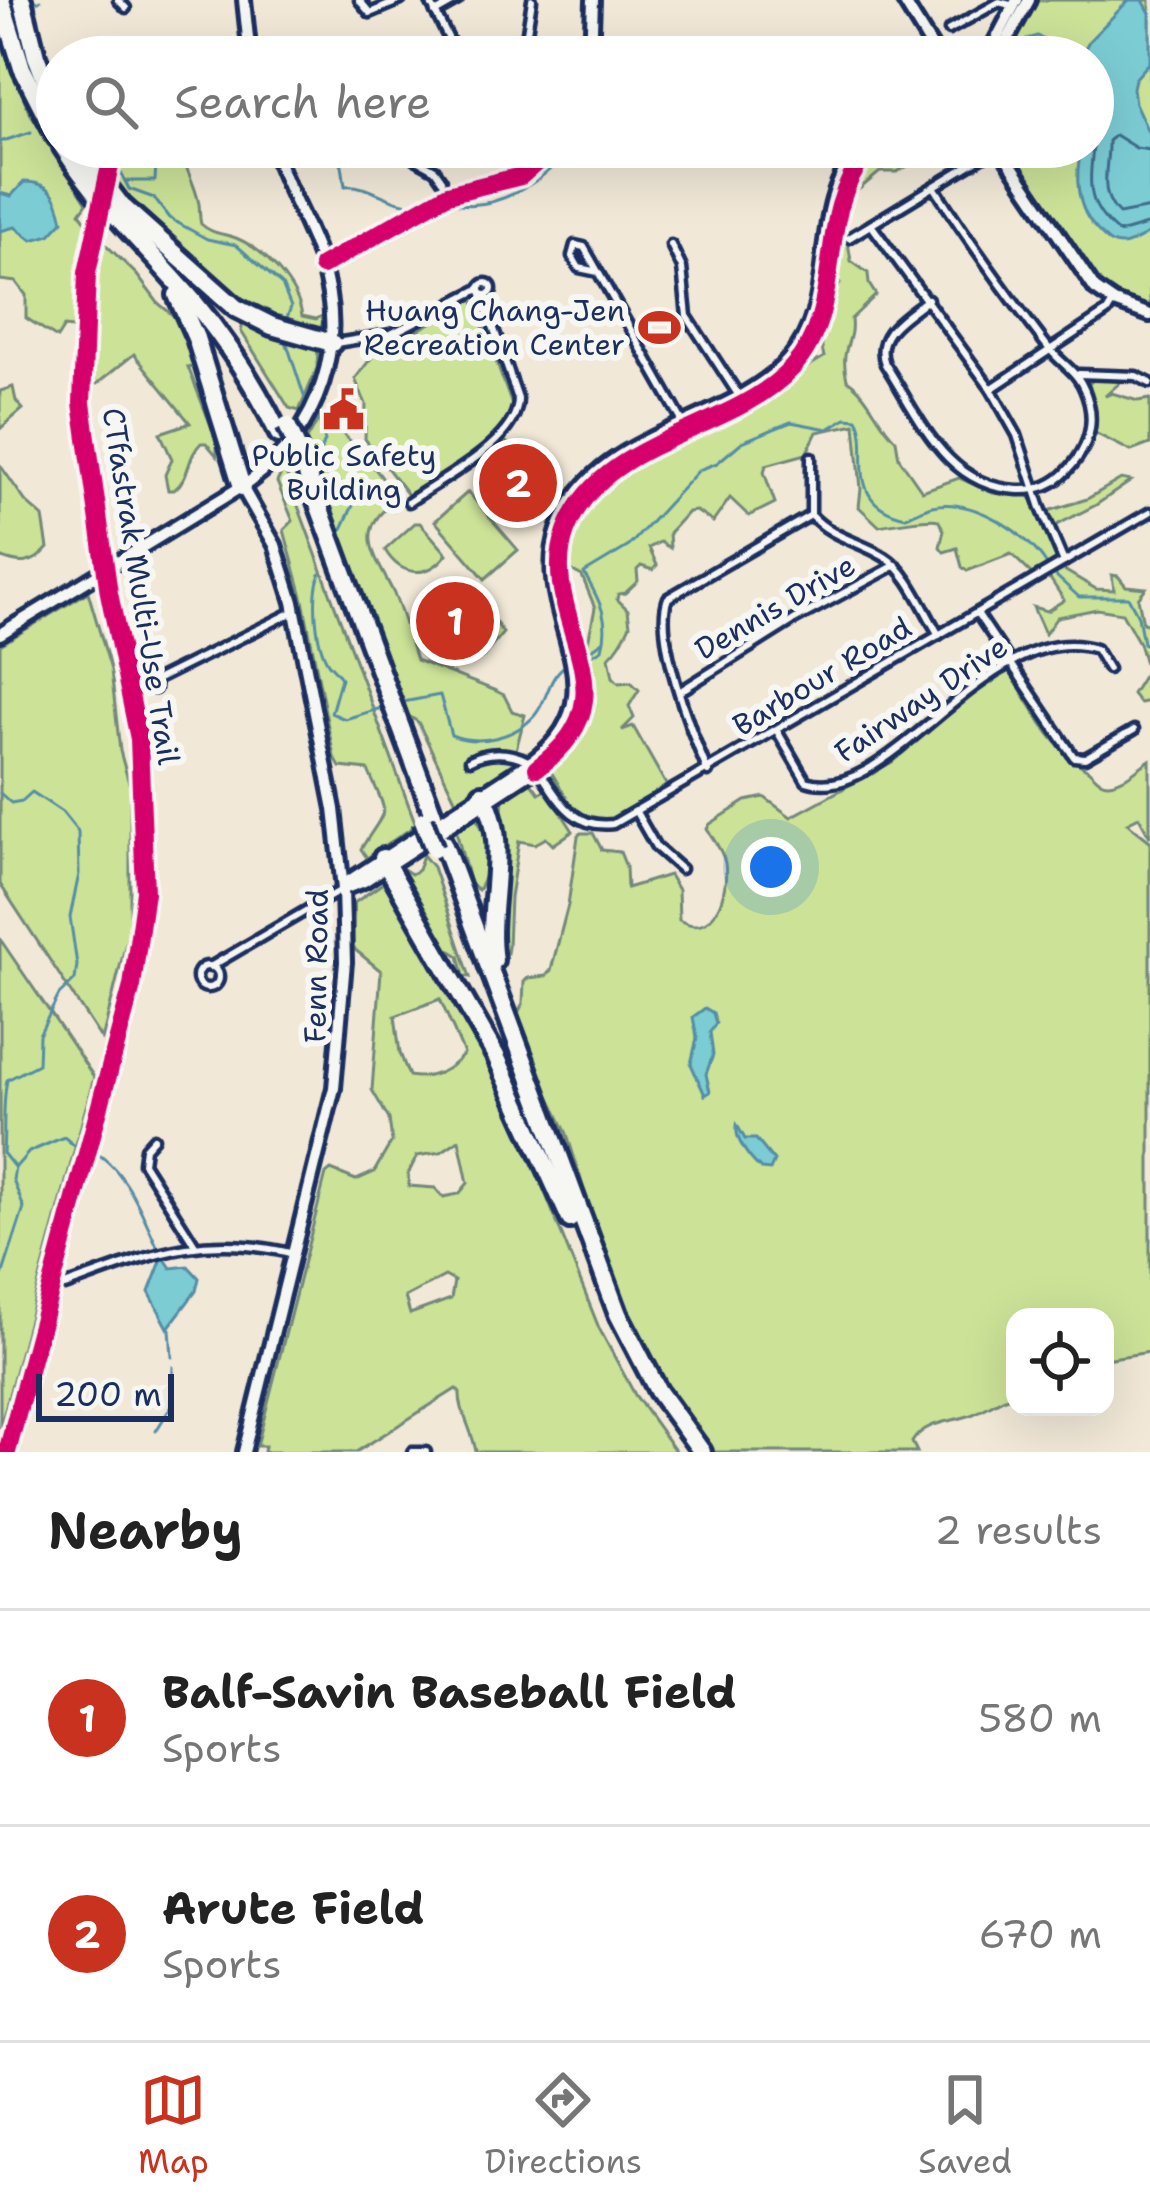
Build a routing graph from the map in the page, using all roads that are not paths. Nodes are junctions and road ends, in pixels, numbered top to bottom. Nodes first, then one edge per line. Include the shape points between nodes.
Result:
1 (1, 0) edge
2 (22, 0) edge
3 (118, 0) edge
4 (244, 0) edge
5 (359, 0) edge
6 (401, 0) edge
7 (429, 0) edge
8 (458, 0) edge
9 (532, 0) edge
10 (593, 0) edge
11 (903, 0) edge
12 (1020, 4) edge
13 (126, 8) dead end
14 (435, 13) junction
15 (949, 30) dead end
16 (248, 36) edge
17 (447, 36) edge
18 (526, 36) edge
19 (592, 36) edge
20 (925, 36) edge
21 (1000, 36) edge
22 (1007, 36) edge
23 (36, 56) edge
24 (36, 96) edge
25 (82, 168) edge
26 (88, 168) edge
27 (281, 168) edge
28 (431, 168) edge
29 (530, 168) edge
30 (850, 168) edge
31 (966, 168) edge
32 (1013, 168) edge
33 (94, 181) junction
34 (442, 181) dead end
35 (934, 188) junction
36 (115, 204) junction
37 (872, 226) junction
38 (848, 238) dead end
39 (671, 245) dead end
40 (160, 265) junction
41 (322, 266) junction
42 (598, 272) junction
43 (928, 299) junction
44 (1113, 302) junction
45 (1150, 315) edge
46 (332, 343) junction
47 (1051, 351) junction
48 (1079, 374) junction
49 (1150, 383) edge
50 (991, 389) junction
51 (740, 398) junction
52 (686, 427) junction
53 (290, 441) junction
54 (811, 457) dead end
55 (242, 487) junction
56 (1035, 491) junction
57 (409, 502) dead end
58 (1150, 512) edge
59 (811, 515) junction
60 (1064, 562) junction
61 (896, 566) junction
62 (295, 611) junction
63 (977, 614) junction
64 (0, 634) edge
65 (939, 635) junction
66 (1010, 664) junction
67 (1108, 669) dead end
68 (156, 680) dead end
69 (679, 692) junction
70 (1134, 730) dead end
71 (777, 731) junction
72 (470, 760) dead end
73 (534, 765) junction
74 (708, 772) junction
75 (484, 797) junction
76 (636, 812) junction
77 (438, 846) junction
78 (386, 862) junction
79 (681, 869) dead end
80 (343, 889) junction
81 (210, 967) dead end
82 (508, 1019) junction
83 (154, 1138) dead end
84 (570, 1219) junction
85 (195, 1246) junction
86 (294, 1254) junction
87 (65, 1286) dead end
88 (244, 1452) edge
89 (412, 1452) edge
90 (426, 1452) edge
91 (687, 1452) edge
92 (702, 1452) edge

1 - 24 highway
2 - 23 highway
3 - 13 street
4 - 16 main road
5 - 6 street via 370,13
7 - 14 street
8 - 14 street
9 - 18 street
10 - 19 main road
11 - 20 main road
12 - 15 street via 999,2
12 - 21 main road
12 - 22 main road
14 - 17 street
25 - 33 highway
26 - 33 highway
27 - 41 main road
28 - 34 street
29 - 41 main road via 448,194
30 - 51 main road via 835,187 815,309 800,344
31 - 35 street
32 - 44 main road via 1091,284
33 - 36 highway
35 - 37 street
35 - 47 street
36 - 40 highway
36 - 46 highway via 236,308
36 - 53 highway via 222,320
37 - 38 street
37 - 43 street
39 - 51 street via 687,316
40 - 53 highway via 223,340
40 - 55 highway via 194,330
41 - 46 main road
42 - 42 street via 583,246 575,245 578,268
42 - 52 street
43 - 50 street
43 - 56 street via 884,336 885,364 951,464 975,482
44 - 45 main road
44 - 47 street
46 - 53 main road via 320,394
46 - 57 street via 387,335 481,291 517,415 477,456
47 - 48 street
47 - 50 street
48 - 49 street
48 - 56 street via 1090,434 1061,477
50 - 56 street
51 - 52 main road
52 - 73 main road via 613,471 575,511 559,570 583,704 564,744
53 - 55 main road
53 - 77 highway
54 - 59 street
55 - 62 main road, Fenn Road via 279,554
55 - 64 main road
56 - 60 street
58 - 60 street, Barbour Road
59 - 61 street via 826,532
59 - 69 street via 668,598 663,611
60 - 63 street, Barbour Road
61 - 65 street
61 - 69 street, Dennis Drive
62 - 68 street
62 - 80 main road, Fenn Road
63 - 65 street, Barbour Road
63 - 66 street
65 - 71 street, Barbour Road
66 - 67 street, Fairway Drive via 1080,644 1096,649
66 - 70 street via 1074,757
66 - 71 street, Fairway Drive via 837,784 806,781
69 - 74 street
71 - 74 street, Barbour Road
72 - 73 street via 506,754
73 - 75 main road
73 - 76 street, Barbour Road via 581,821 613,824
74 - 76 street, Barbour Road
75 - 78 main road
75 - 82 highway via 496,845 492,943
76 - 79 street
77 - 82 highway
77 - 84 highway
78 - 80 main road
78 - 84 highway via 496,1056
80 - 81 street
80 - 86 main road, Fenn Road via 345,988 334,1088
82 - 92 highway via 623,1327
83 - 85 street via 143,1163
84 - 91 highway via 615,1336
85 - 86 street via 238,1243
85 - 87 street
86 - 88 main road, Fenn Road
89 - 90 street

